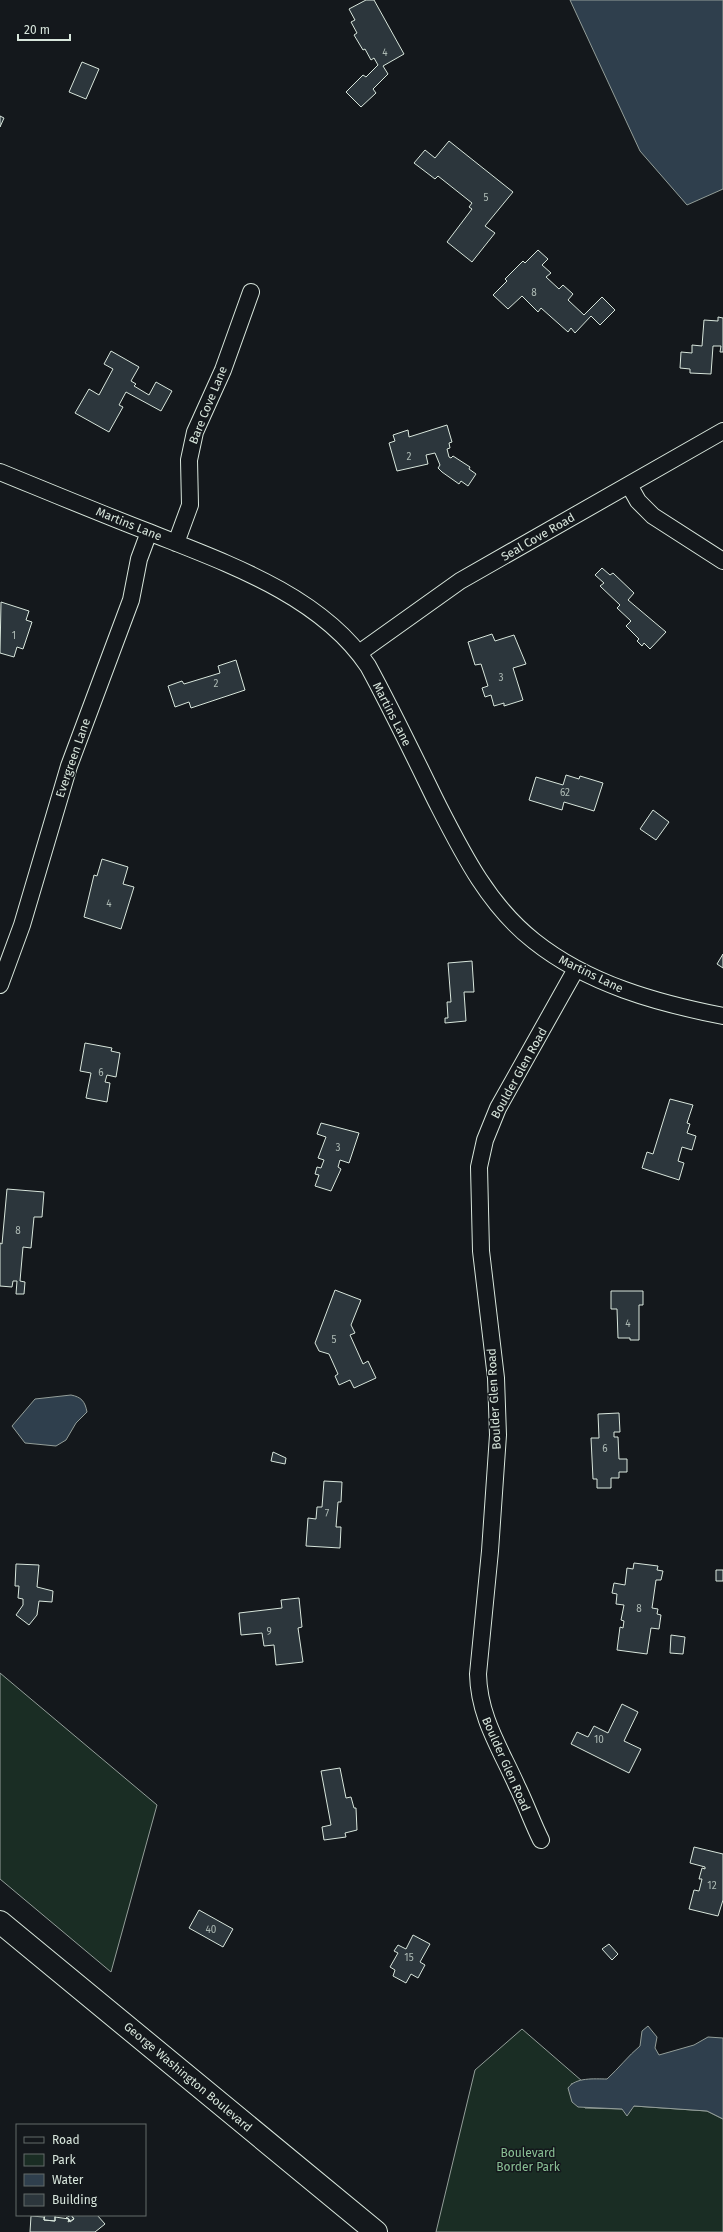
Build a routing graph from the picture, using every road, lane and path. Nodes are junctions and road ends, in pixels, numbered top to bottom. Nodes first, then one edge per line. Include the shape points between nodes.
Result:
1 (251, 292) dead end
2 (723, 430) edge
3 (0, 472) edge
4 (629, 485) junction
5 (149, 532) junction
6 (176, 543) junction
7 (723, 561) edge
8 (359, 653) junction
9 (576, 968) junction
10 (0, 985) edge
11 (723, 1016) edge
12 (541, 1840) dead end
13 (0, 1922) edge
14 (376, 2232) edge

1 - 6 street, Bare Cove Lane via 223,370 195,432 189,460 190,505
2 - 4 street, Seal Cove Road
3 - 5 street, Martins Lane
4 - 7 street via 638,501 653,516
4 - 8 street, Seal Cove Road via 460,581
5 - 6 street, Martins Lane
5 - 10 street, Evergreen Lane via 139,559 129,606 69,766 22,925
6 - 8 street, Martins Lane via 302,603 335,627
8 - 9 street, Martins Lane via 462,852 481,883 498,906 522,931 555,957
9 - 11 street, Martins Lane via 644,997
9 - 12 street, Boulder Glen Road via 490,1124 481,1153 479,1173 481,1251 496,1378 498,1434 478,1693 492,1735
13 - 14 main road, George Washington Boulevard

